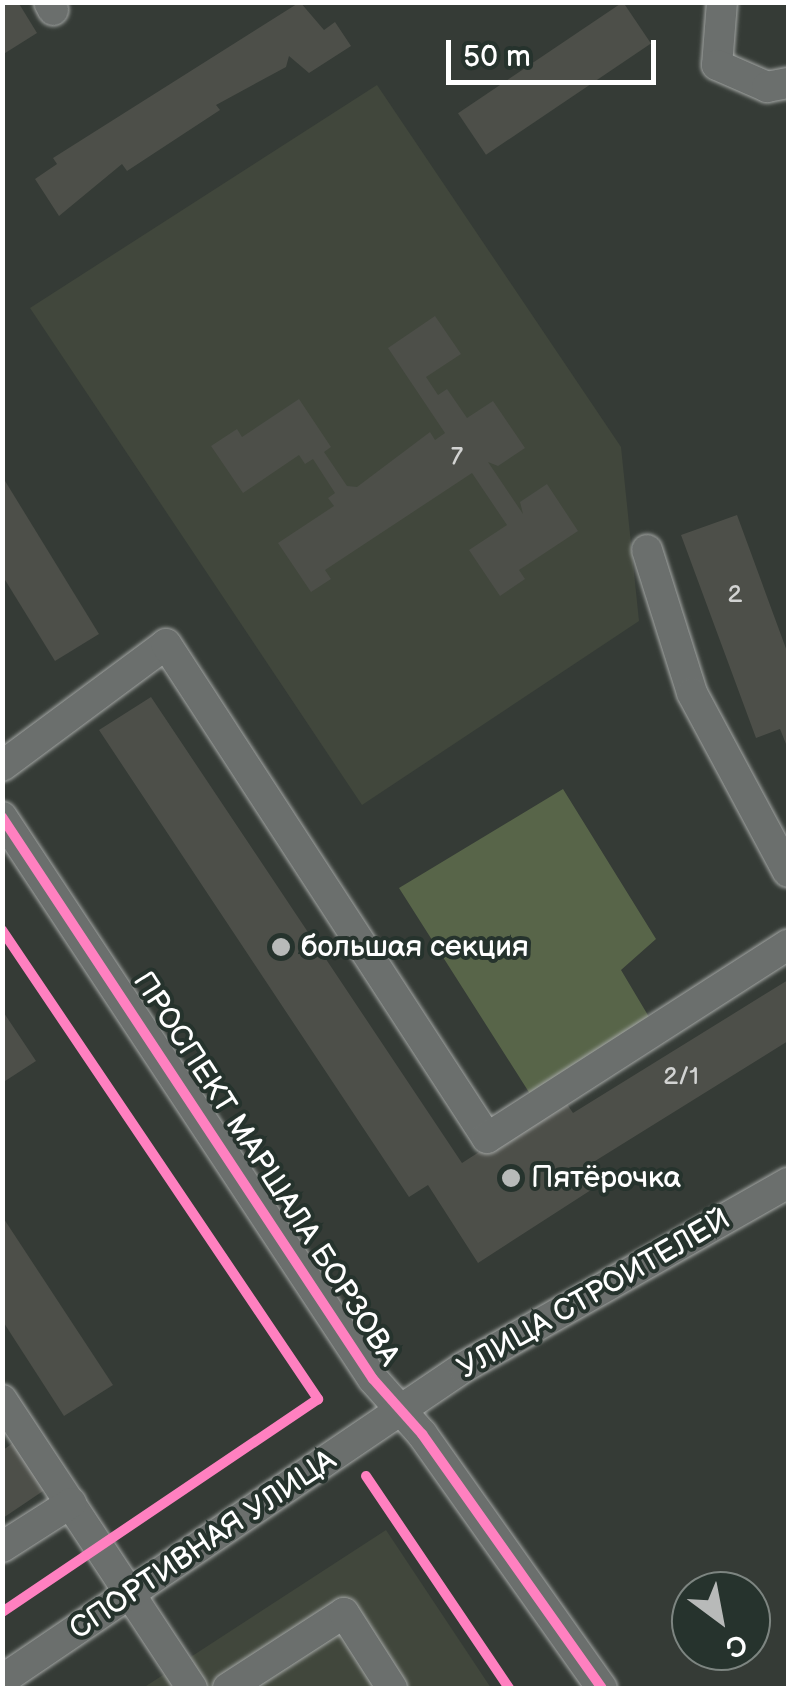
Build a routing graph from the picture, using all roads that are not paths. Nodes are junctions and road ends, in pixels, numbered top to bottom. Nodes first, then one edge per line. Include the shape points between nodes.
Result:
1 (722, 2) edge
2 (788, 83) edge
3 (646, 550) dead end
4 (2, 766) edge
5 (2, 816) edge
6 (788, 872) edge
7 (788, 945) edge
8 (788, 1183) edge
9 (5, 1410) edge
10 (402, 1410) junction
11 (71, 1504) junction
12 (2, 1548) edge
13 (131, 1593) junction
14 (2, 1680) edge
15 (382, 1685) edge
16 (192, 1688) edge
17 (228, 1688) edge
18 (602, 1688) edge

1 - 2 street via 717,65 767,87
3 - 6 street via 692,693
4 - 7 street via 166,644 487,1138
5 - 10 street, ПРОСПЕКТ МАРШАЛА БОРЗОВА via 373,1380
8 - 10 street, УЛИЦА СТРОИТЕЛЕЙ
9 - 11 street
10 - 13 street, СПОРТИВНАЯ УЛИЦА
10 - 18 street, ПРОСПЕКТ МАРШАЛА БОРЗОВА
11 - 12 street
11 - 13 street
13 - 14 street, СПОРТИВНАЯ УЛИЦА
13 - 16 street
15 - 17 street via 344,1614

